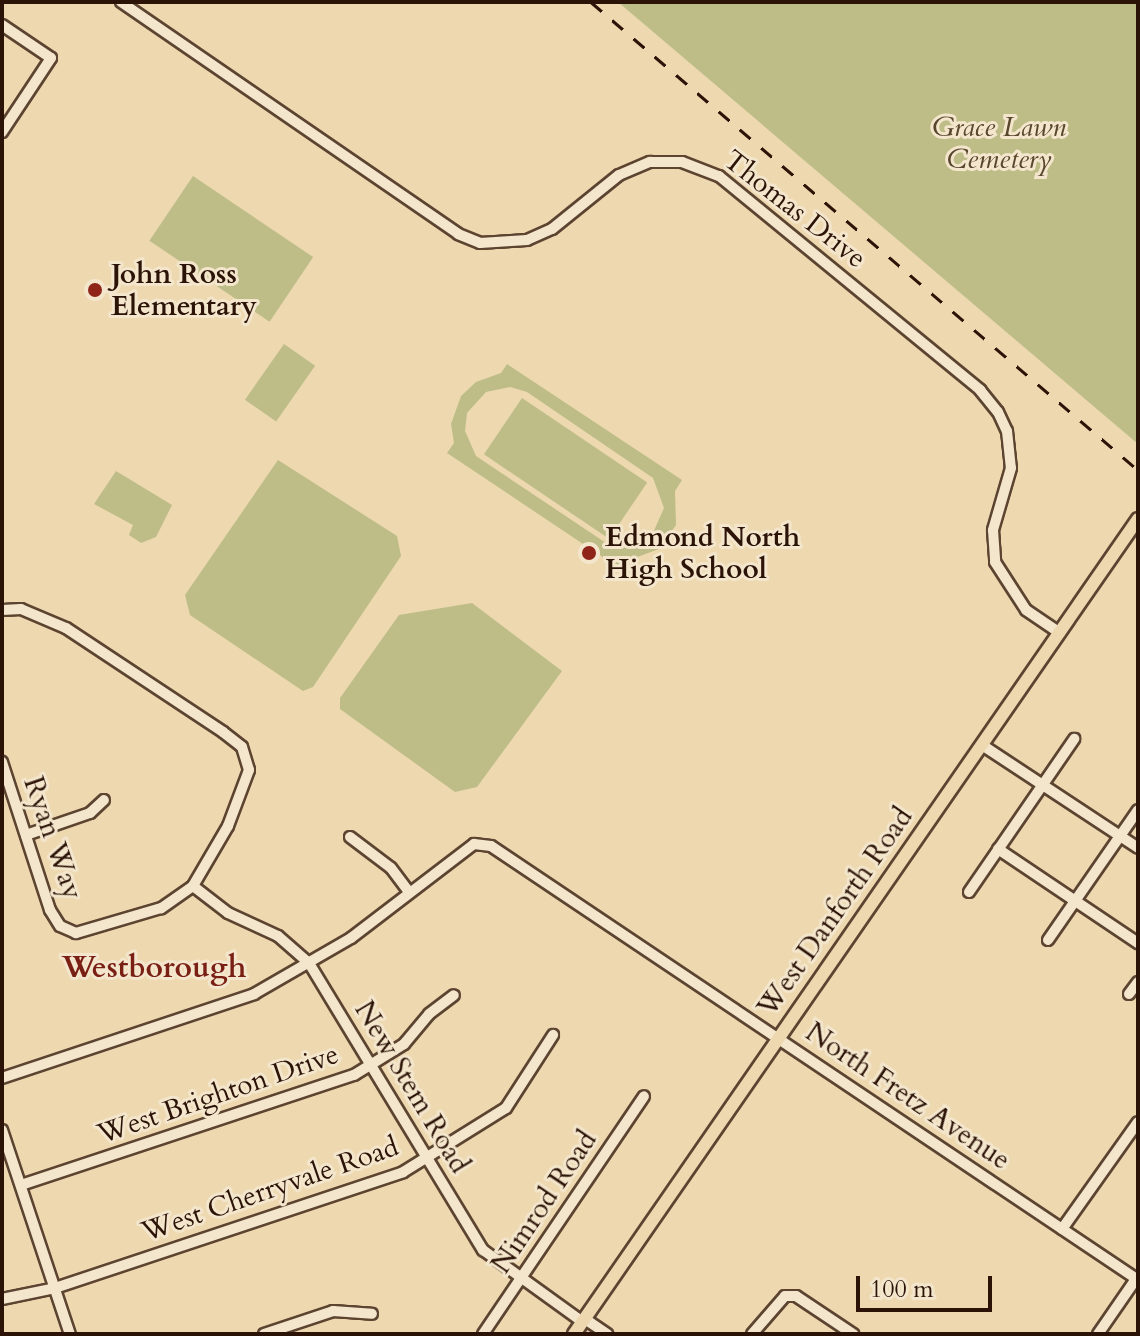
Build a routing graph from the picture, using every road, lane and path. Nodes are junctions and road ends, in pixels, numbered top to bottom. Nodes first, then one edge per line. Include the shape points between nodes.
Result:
1 (121, 2) edge
2 (2, 25) edge
3 (2, 132) edge
4 (1138, 519) edge
5 (2, 610) edge
6 (1060, 633) junction
7 (1074, 739) dead end
8 (982, 745) junction
9 (2, 762) edge
10 (1040, 784) junction
11 (104, 800) dead end
12 (1138, 810) edge
13 (26, 835) junction
14 (1121, 836) junction
15 (350, 837) dead end
16 (1138, 848) edge
17 (998, 849) junction
18 (193, 886) junction
19 (409, 892) junction
20 (969, 892) dead end
21 (1075, 901) junction
22 (1048, 940) dead end
23 (1138, 943) edge
24 (309, 963) junction
25 (1138, 982) edge
26 (1129, 994) dead end
27 (454, 995) dead end
28 (553, 1035) dead end
29 (777, 1036) junction
30 (370, 1064) junction
31 (2, 1078) edge
32 (644, 1096) dead end
33 (1138, 1122) edge
34 (2, 1130) edge
35 (428, 1158) junction
36 (21, 1185) junction
37 (1062, 1229) junction
38 (1137, 1280) edge
39 (520, 1281) junction
40 (55, 1288) junction
41 (2, 1299) edge
42 (372, 1314) dead end
43 (584, 1321) junction
44 (70, 1334) edge
45 (264, 1334) edge
46 (483, 1334) edge
47 (574, 1334) edge
48 (607, 1334) edge
49 (752, 1334) edge
50 (853, 1334) edge
51 (1098, 1334) edge

1 - 6 street, Thomas Drive via 458,234 480,243 527,240 552,229 619,175 650,162 682,162 719,176 980,390 998,412 1007,431 1011,468 993,530 995,562 1018,601
2 - 3 street via 51,58
4 - 6 main road, West Danforth Road
5 - 18 street via 21,609 66,628 242,747 247,782 209,865
6 - 8 main road, West Danforth Road
7 - 10 street
8 - 10 street
8 - 29 main road, West Danforth Road
9 - 13 street, Ryan Way
10 - 14 street
10 - 17 street
11 - 13 street via 90,813
12 - 14 street
13 - 18 street, Ryan Way via 54,918 76,933 161,908
14 - 16 street
14 - 21 street
15 - 19 street via 391,868
17 - 20 street
17 - 21 street
18 - 24 street, New Stem Road via 228,913 278,936
19 - 24 street
19 - 29 street, North Fretz Avenue via 474,844 491,846
21 - 22 street
21 - 23 street
24 - 30 street, New Stem Road
24 - 31 street via 232,1004
25 - 26 street
27 - 30 street, West Brighton Drive via 404,1044
28 - 35 street, West Cherryvale Road via 506,1108
29 - 37 street, North Fretz Avenue
29 - 43 main road, West Danforth Road
30 - 35 street, New Stem Road
30 - 36 street, West Brighton Drive via 354,1075
32 - 39 street, Nimrod Road
33 - 37 street
34 - 36 street
35 - 39 street, New Stem Road via 483,1250
35 - 40 street, West Cherryvale Road via 375,1183
36 - 40 street
37 - 38 street, North Fretz Avenue
38 - 51 street
39 - 43 street, New Stem Road
39 - 46 street, Nimrod Road
40 - 41 street, West Cherryvale Road
40 - 44 street
42 - 45 street via 333,1311
43 - 47 main road, West Danforth Road
43 - 48 street, New Stem Road
49 - 50 street via 785,1296 796,1296

